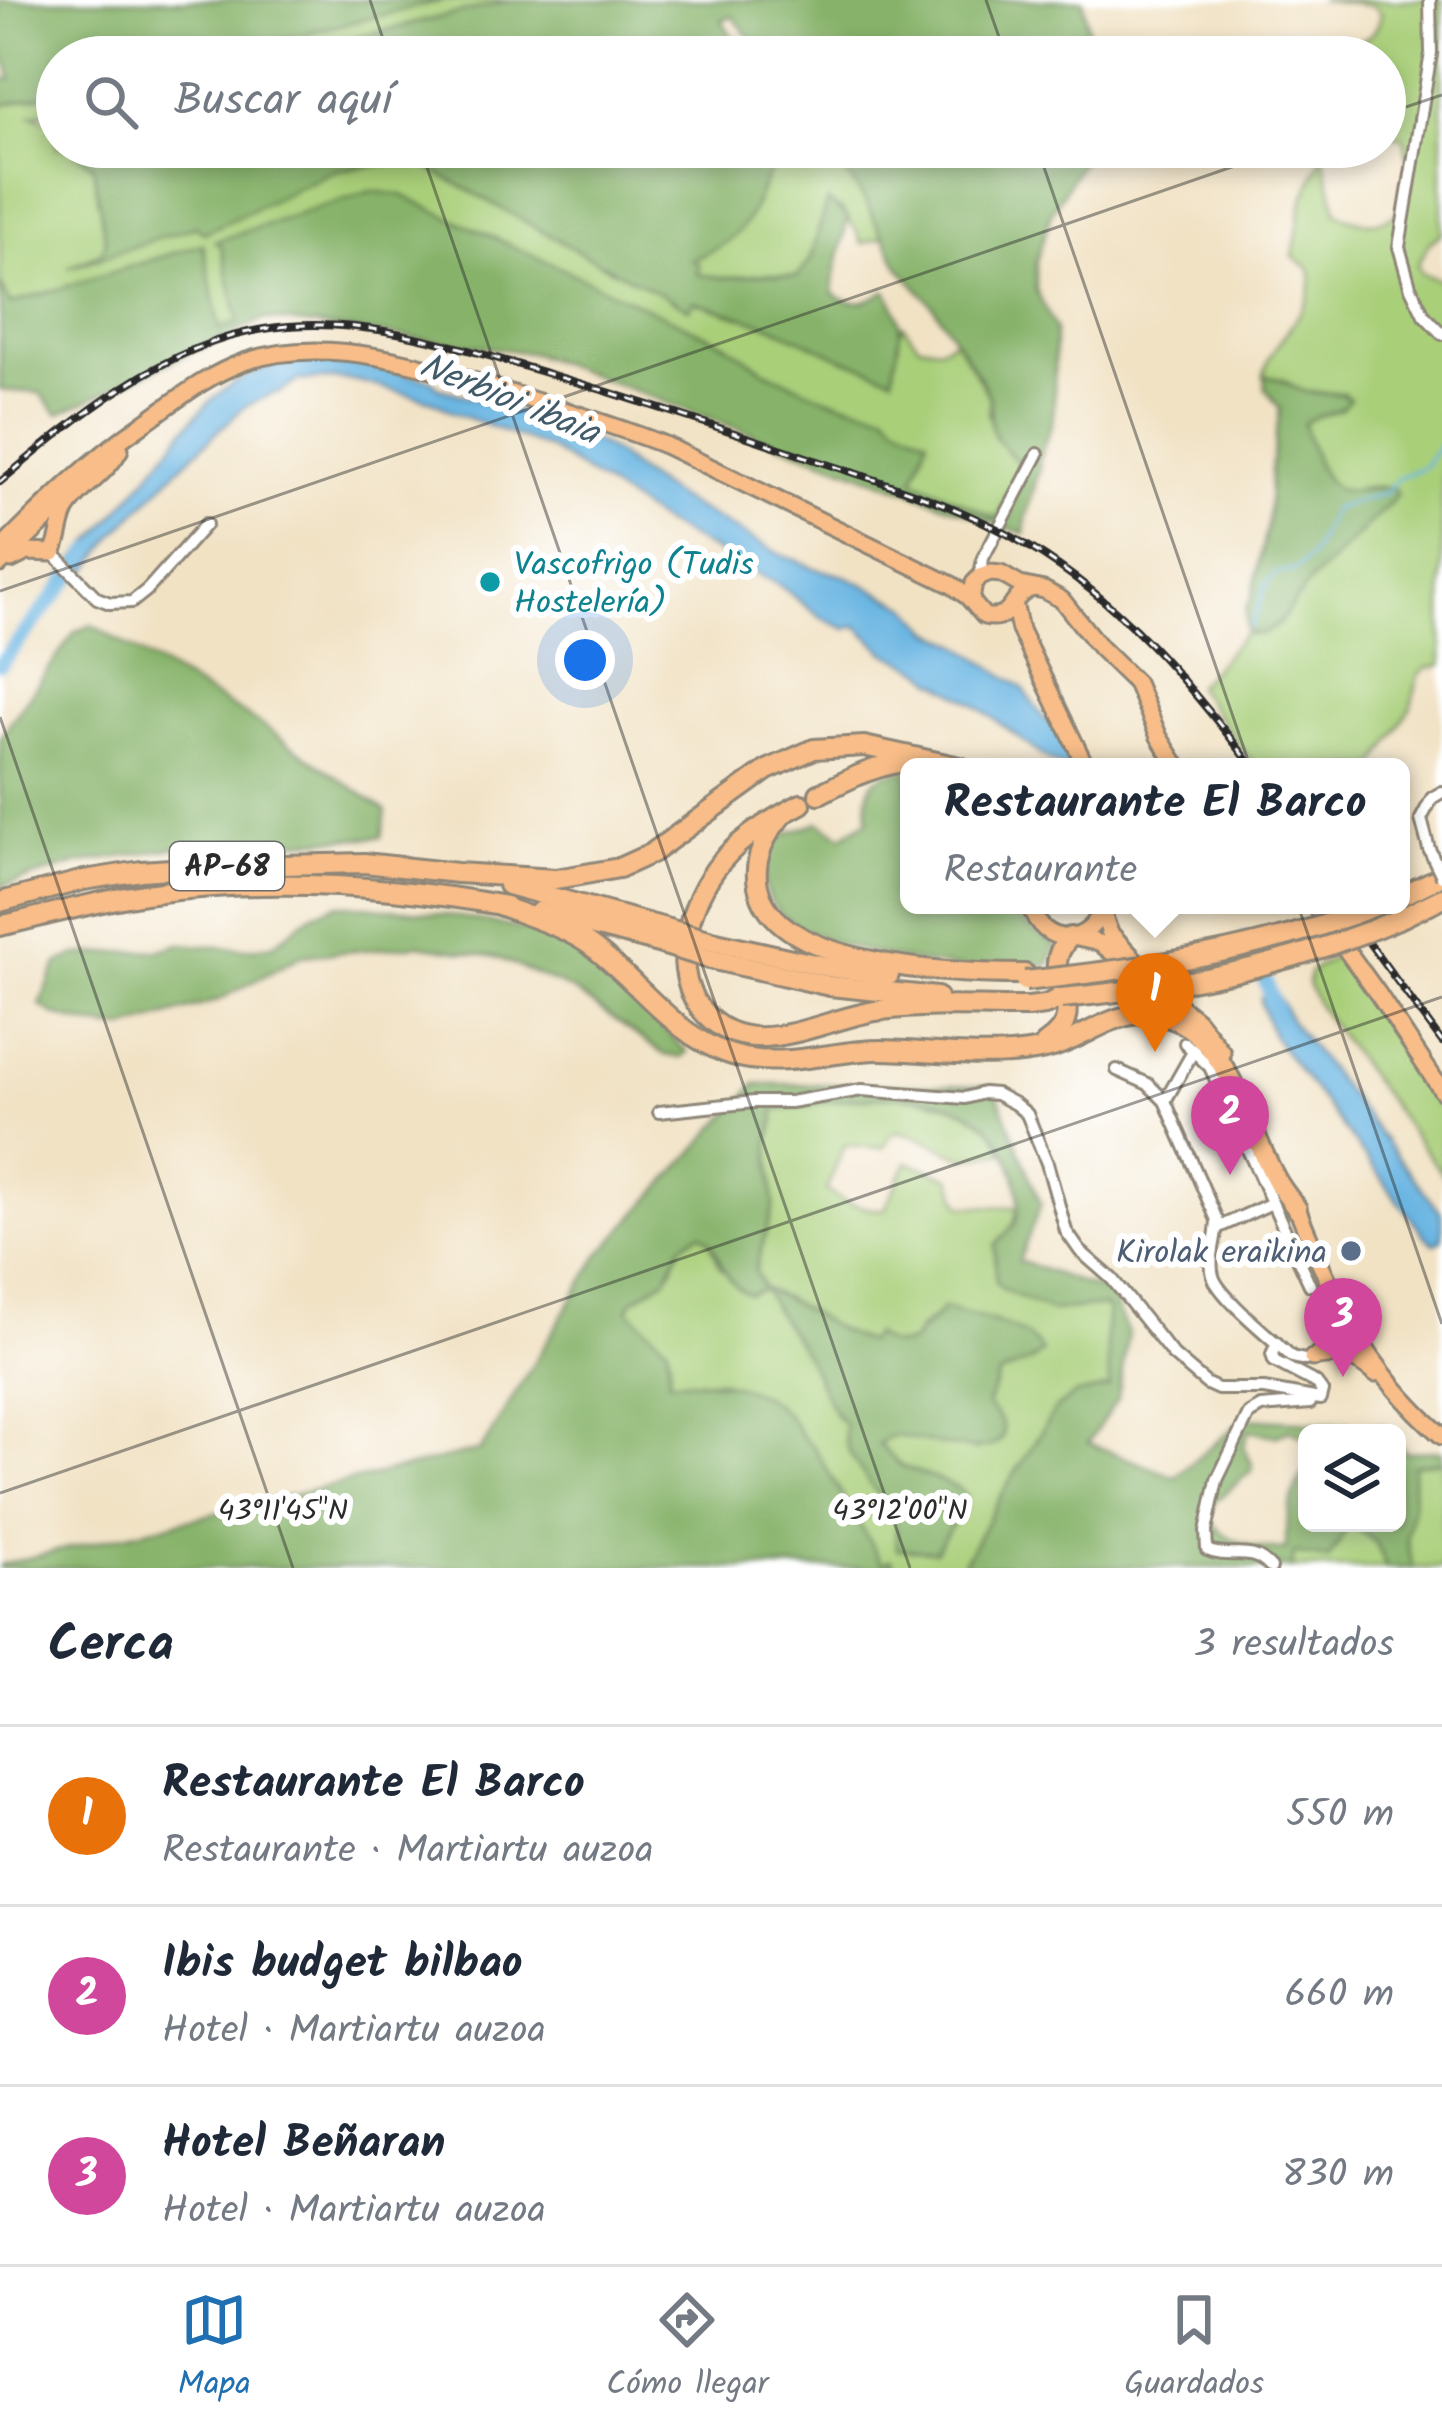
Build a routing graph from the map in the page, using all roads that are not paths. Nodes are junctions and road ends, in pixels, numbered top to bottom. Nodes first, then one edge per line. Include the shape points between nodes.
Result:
1 (1430, 0) edge
2 (1439, 331) edge
3 (144, 423) junction
4 (120, 449) junction
5 (1038, 454) dead end
6 (87, 469) junction
7 (206, 524) dead end
8 (35, 529) junction
9 (51, 547) junction
10 (897, 558) junction
11 (0, 560) edge
12 (991, 577) junction
13 (1034, 588) junction
14 (971, 600) junction
15 (1015, 601) junction
16 (990, 617) junction
17 (1031, 651) junction
18 (923, 758) edge
19 (1082, 758) edge
20 (1172, 758) edge
21 (900, 764) edge
22 (1442, 792) edge
23 (805, 802) junction
24 (457, 873) junction
25 (1442, 876) edge
26 (1410, 892) edge
27 (1442, 898) edge
28 (0, 902) edge
29 (499, 905) junction
30 (1032, 914) edge
31 (1100, 914) edge
32 (1105, 914) edge
33 (1320, 914) edge
34 (1354, 914) edge
35 (1409, 914) edge
36 (1410, 914) edge
37 (0, 926) edge
38 (650, 932) junction
39 (1071, 937) junction
40 (1027, 990) junction
41 (1166, 994) junction
42 (1030, 1052) junction
43 (1117, 1070) dead end
44 (1442, 1091) edge
45 (1165, 1101) junction
46 (659, 1112) dead end
47 (1272, 1203) junction
48 (1297, 1209) junction
49 (1217, 1228) junction
50 (1310, 1285) dead end
51 (1331, 1292) junction
52 (1276, 1343) junction
53 (1312, 1358) junction
54 (1397, 1391) junction
55 (1318, 1400) junction
56 (1442, 1436) edge
57 (1271, 1568) edge

1 - 2 street via 1431,53 1400,247 1410,286
3 - 4 main road
3 - 6 main road
3 - 10 main road via 208,377 258,358 315,350 365,355 631,432
4 - 8 main road
4 - 9 main road via 66,510
5 - 12 street via 987,549
6 - 8 main road
6 - 11 main road
7 - 9 street via 132,602 97,598
8 - 9 main road via 35,544
8 - 11 main road
9 - 11 main road
10 - 12 main road
10 - 14 main road
12 - 13 main road
12 - 14 main road via 972,587
12 - 15 main road via 1015,589
13 - 15 main road
13 - 20 main road via 1068,606 1136,683
14 - 16 main road
15 - 16 main road
15 - 17 main road
16 - 17 main road
17 - 19 main road
18 - 24 highway via 823,747 767,770 668,844 619,868 555,878
21 - 23 highway
22 - 25 street, bridge via 1421,819
23 - 40 highway via 783,815 760,850 759,891 777,922 823,946 892,965
23 - 40 highway via 733,847 689,922 688,989 713,1023 734,1035 768,1038 879,1011
24 - 28 highway, AP-68 via 332,862 141,871
24 - 38 highway, AP-68
25 - 26 highway
27 - 36 highway, AP-68, bridge
29 - 37 highway, AP-68 via 380,887 260,884 143,894
29 - 38 highway, AP-68
29 - 42 highway via 586,942 685,1030 741,1058
30 - 39 main road via 1044,930
31 - 39 main road via 1091,929
32 - 41 main road via 1115,940
33 - 44 main road
34 - 40 highway, bridge via 1233,951 1072,971
35 - 40 highway, AP-68, bridge via 1240,972 1061,998
38 - 40 highway, AP-68, bridge via 830,986 918,996
39 - 41 main road via 1100,944
39 - 42 highway via 1055,967 1067,1002 1064,1025
41 - 48 main road via 1229,1062
42 - 48 highway via 1141,1014 1188,1026 1228,1076
43 - 45 street
45 - 47 street via 1189,1046 1210,1066
45 - 49 street
46 - 55 street via 862,1090 996,1094 1028,1114 1066,1231 1173,1354 1228,1391
47 - 49 street
47 - 50 street
48 - 51 main road
49 - 52 street via 1215,1282
51 - 53 main road via 1332,1342
51 - 54 main road
52 - 53 street via 1292,1357
52 - 55 street via 1274,1361 1319,1386
53 - 54 main road via 1354,1358
54 - 56 main road
55 - 57 street via 1249,1414 1217,1480 1207,1550 1253,1554

